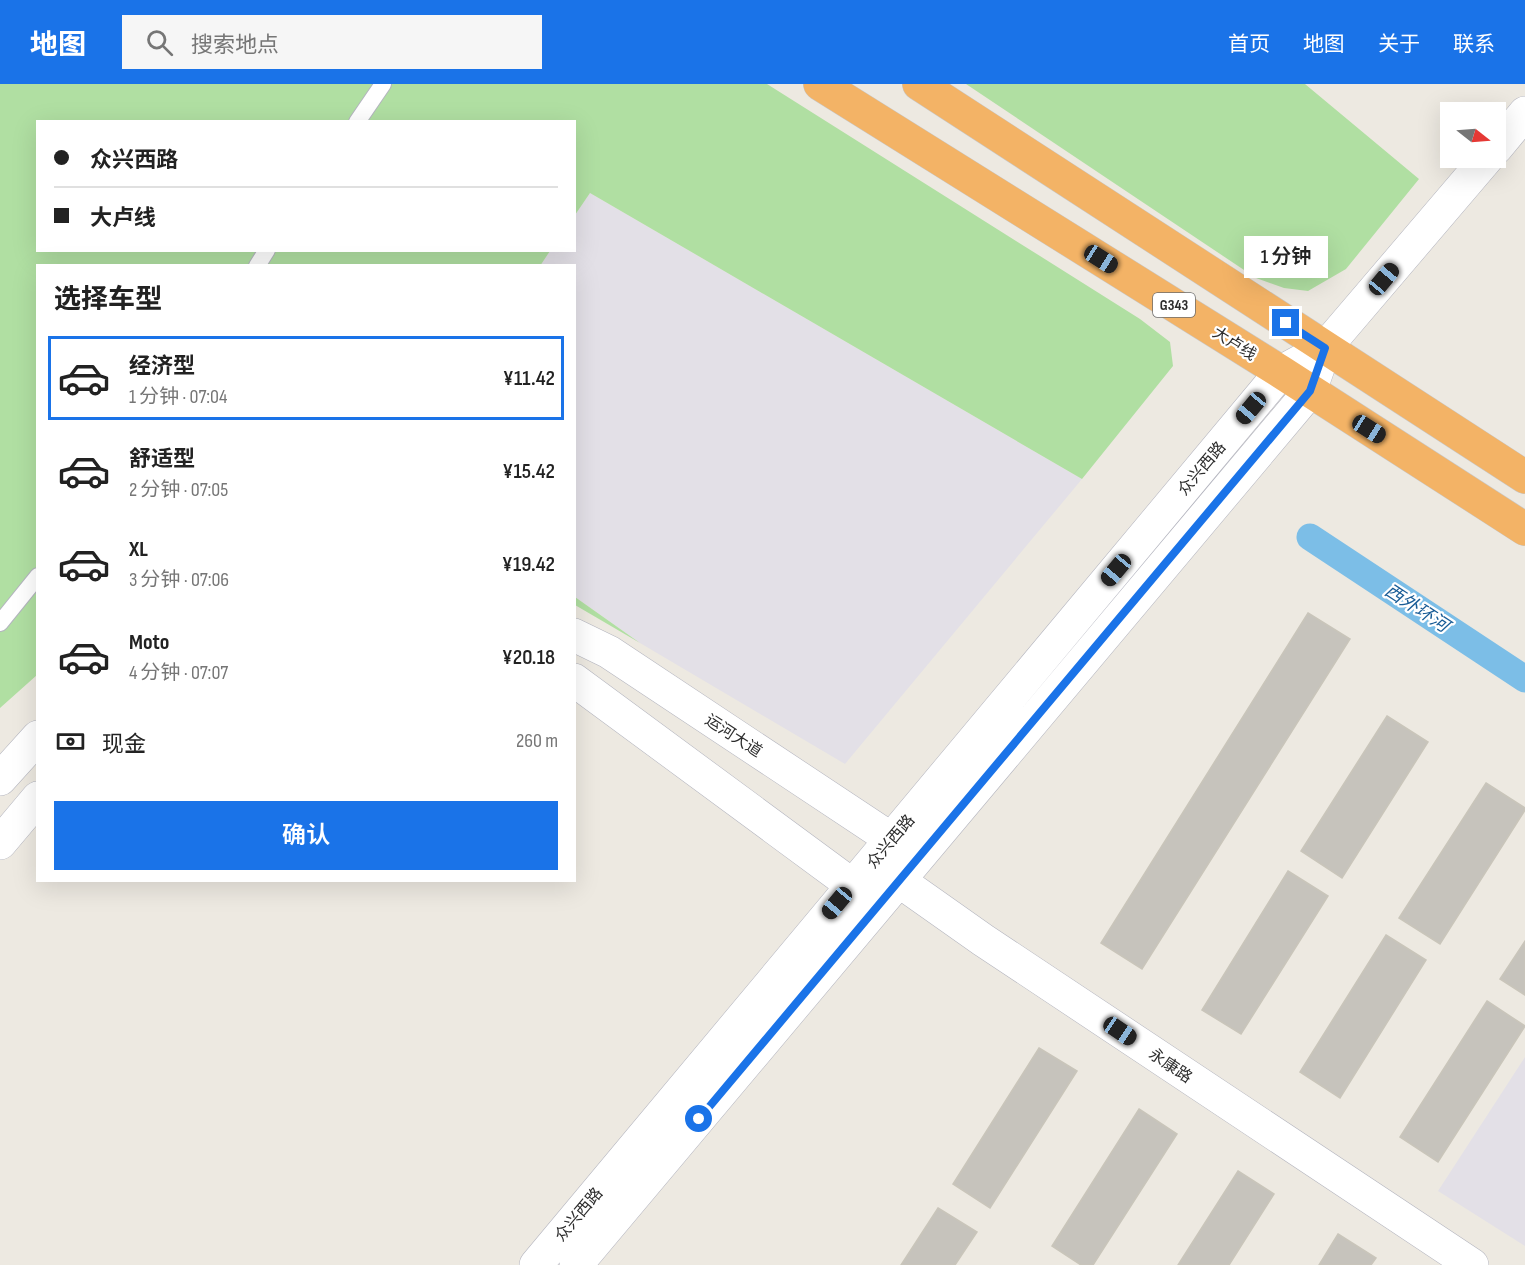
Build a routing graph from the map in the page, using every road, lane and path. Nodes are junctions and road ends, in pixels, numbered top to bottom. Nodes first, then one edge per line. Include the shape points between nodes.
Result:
1 (383, 84) edge
2 (820, 84) edge
3 (919, 84) edge
4 (1525, 113) edge
5 (358, 120) edge
6 (1506, 136) edge
7 (1478, 168) edge
8 (1325, 348) junction
9 (1281, 372) junction
10 (1310, 391) junction
11 (1525, 477) edge
12 (1525, 529) edge
13 (36, 578) edge
14 (0, 622) edge
15 (576, 635) edge
16 (576, 681) edge
17 (36, 739) edge
18 (0, 779) edge
19 (36, 800) edge
20 (0, 843) edge
21 (872, 862) junction
22 (899, 881) junction
23 (536, 1265) edge
24 (576, 1265) edge
25 (1472, 1265) edge

1 - 5 lane
2 - 9 highway, 大卢线 / G343
3 - 8 highway, G343
4 - 6 main road
7 - 8 main road
8 - 9 main road, 众兴西路
8 - 10 main road, 众兴西路
8 - 11 highway, G343
9 - 10 highway, 大卢线 / G343
9 - 21 main road, 众兴西路
10 - 12 highway, 大卢线 / G343
10 - 22 main road, 众兴西路
13 - 14 lane
15 - 21 main road, 运河大道 via 609,652
16 - 21 main road
17 - 18 main road
19 - 20 main road
21 - 22 main road, 永康路
21 - 23 main road, 众兴西路
22 - 24 main road, 众兴西路
22 - 25 main road, 永康路

